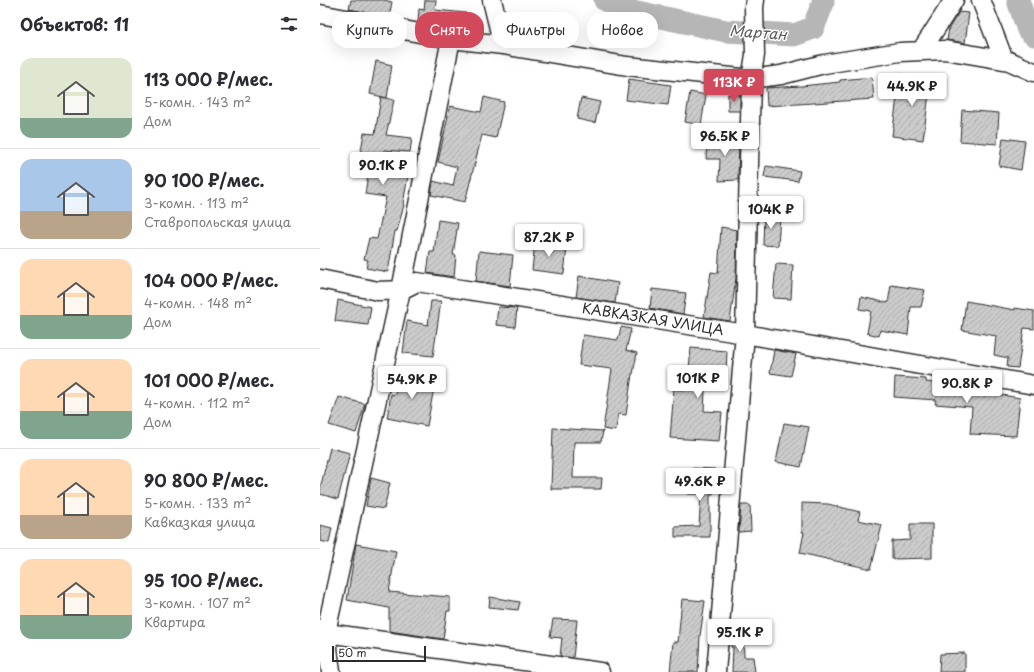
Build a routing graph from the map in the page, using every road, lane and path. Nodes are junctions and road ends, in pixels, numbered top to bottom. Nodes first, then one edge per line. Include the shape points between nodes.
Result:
1 (492, 0) edge
2 (954, 0) edge
3 (981, 0) edge
4 (754, 3) edge
5 (495, 12) edge
6 (320, 14) edge
7 (415, 32) edge
8 (449, 48) edge
9 (521, 48) edge
10 (921, 52) junction
11 (1004, 60) junction
12 (1034, 72) edge
13 (751, 79) junction
14 (320, 279) edge
15 (401, 290) junction
16 (745, 334) junction
17 (1034, 385) edge
18 (323, 632) edge
19 (331, 672) edge
20 (600, 672) edge
21 (716, 672) edge

1 - 5 street
2 - 10 street
3 - 11 street
4 - 13 street via 755,55
6 - 7 street
8 - 15 street
9 - 13 street via 627,66
10 - 11 street via 945,50
10 - 13 street via 900,52 824,64 781,75
11 - 12 street
13 - 16 street
14 - 15 street, КАВКАЗКАЯ УЛИЦА via 378,291
15 - 16 street, КАВКАЗКАЯ УЛИЦА via 417,282
15 - 18 street
16 - 17 street, КАВКАЗКАЯ УЛИЦА
16 - 21 street
18 - 19 street
18 - 20 street

